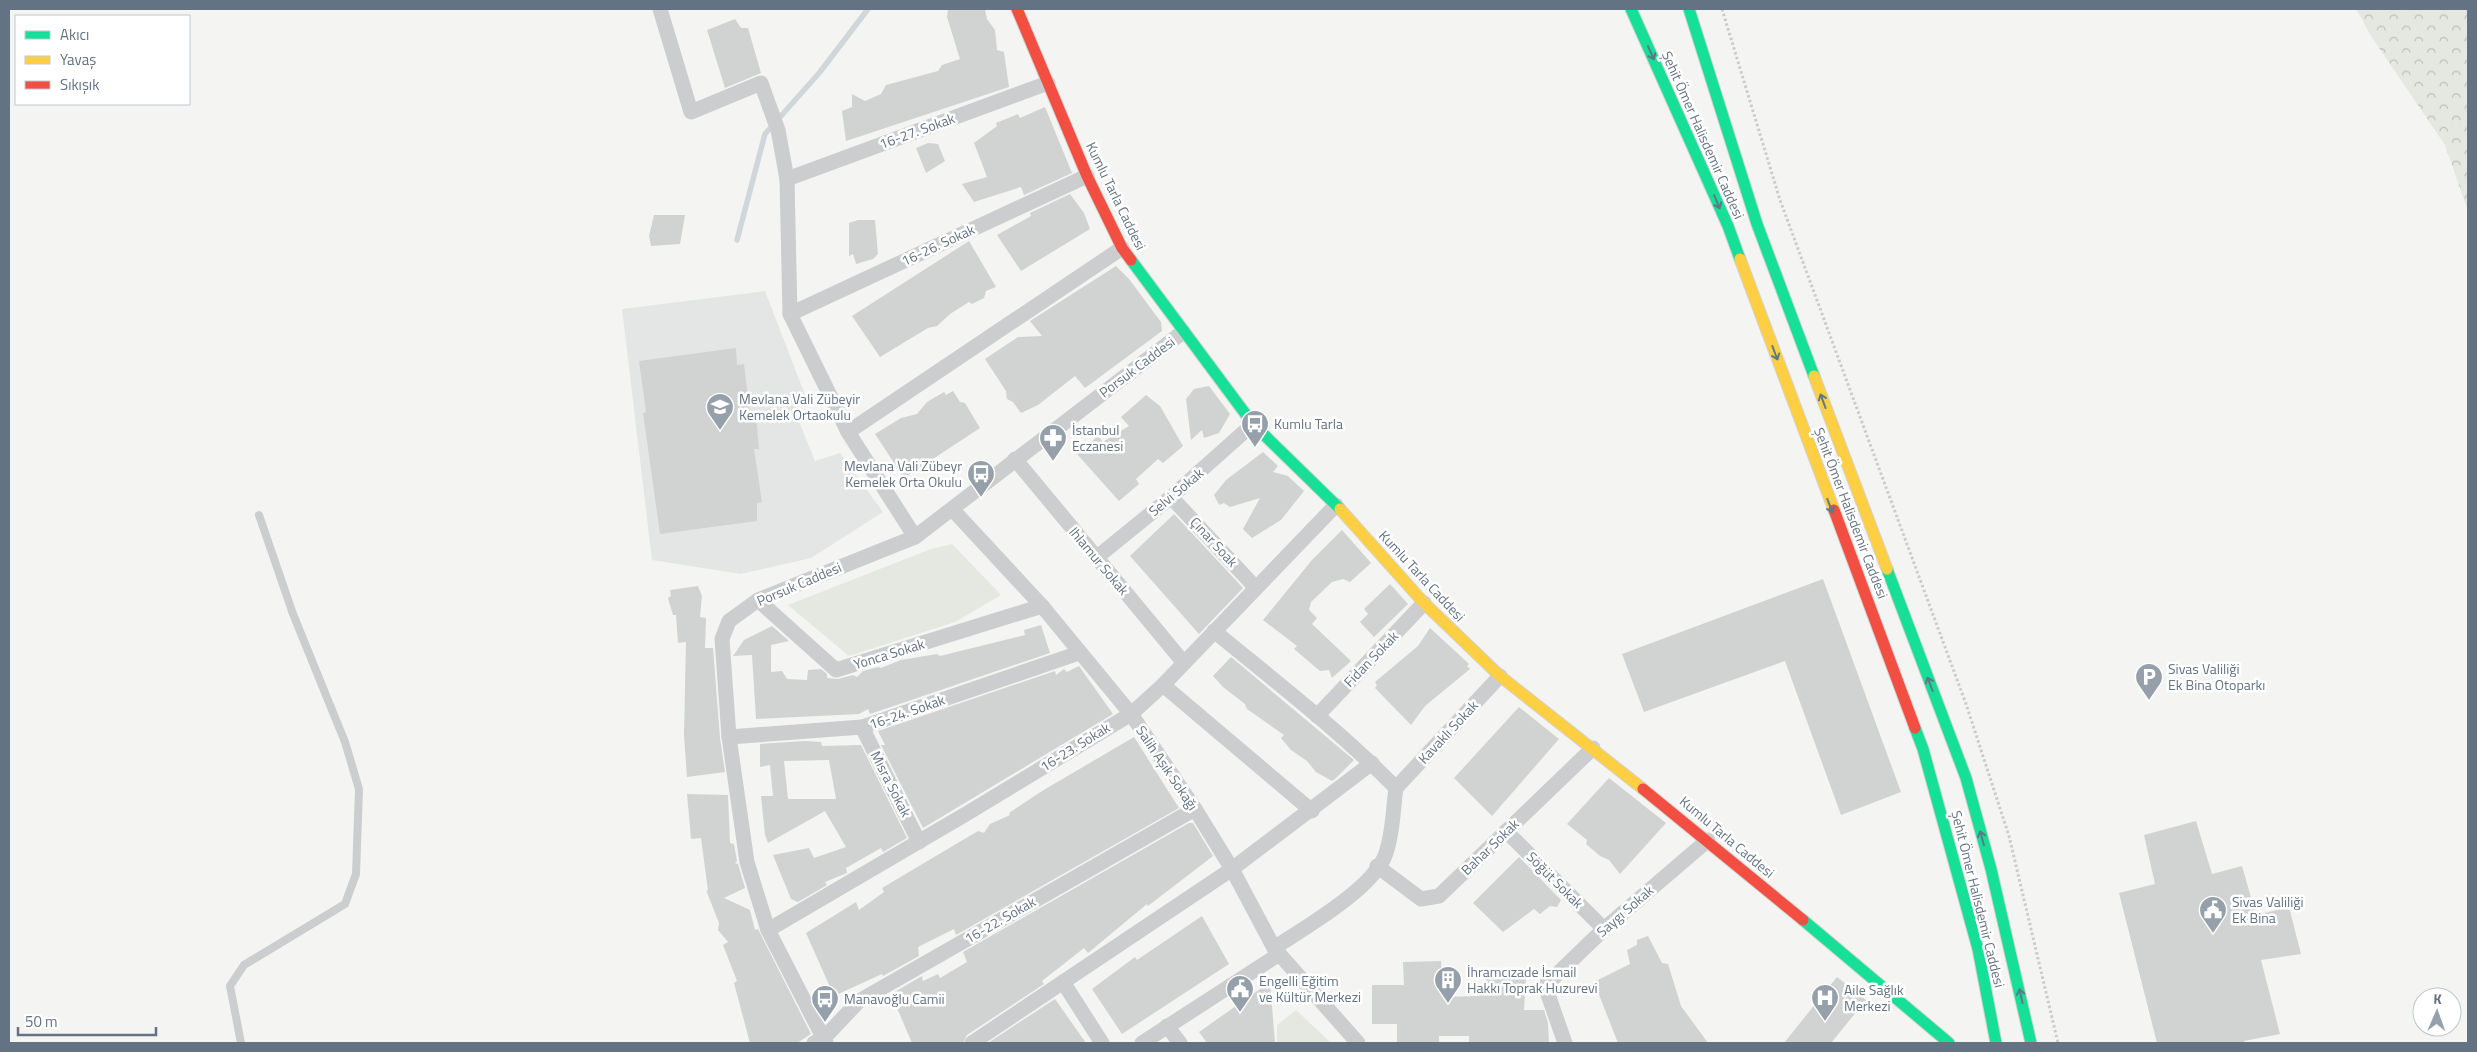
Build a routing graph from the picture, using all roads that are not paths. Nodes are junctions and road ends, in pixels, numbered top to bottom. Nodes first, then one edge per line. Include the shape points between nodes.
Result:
1 (660, 9) edge
2 (1017, 9) edge
3 (1631, 9) edge
4 (1689, 9) edge
5 (1048, 83) junction
6 (1087, 176) junction
7 (787, 179) junction
8 (1122, 248) junction
9 (790, 314) junction
10 (1182, 332) junction
11 (1253, 424) junction
12 (848, 432) junction
13 (1015, 459) junction
14 (1171, 496) junction
15 (1336, 505) junction
16 (952, 509) junction
17 (259, 515) dead end
18 (915, 537) junction
19 (1096, 558) junction
20 (1256, 588) junction
21 (758, 600) junction
22 (1424, 603) junction
23 (1042, 606) junction
24 (1214, 631) junction
25 (1079, 653) junction
26 (1184, 663) junction
27 (1500, 676) junction
28 (1163, 685) junction
29 (1131, 714) junction
30 (1317, 716) junction
31 (862, 727) junction
32 (729, 737) junction
33 (1593, 748) junction
34 (1372, 763) junction
35 (1396, 788) junction
36 (1195, 809) junction
37 (1312, 811) junction
38 (1506, 831) junction
39 (1708, 840) junction
40 (919, 842) junction
41 (1377, 866) junction
42 (1232, 869) junction
43 (1604, 929) junction
44 (768, 930) junction
45 (1276, 952) junction
46 (1063, 982) junction
47 (1167, 1026) junction
48 (821, 1041) edge
49 (241, 1043) edge
50 (972, 1043) edge
51 (1102, 1043) edge
52 (1142, 1043) edge
53 (1180, 1043) edge
54 (1358, 1043) edge
55 (1565, 1043) edge
56 (1949, 1043) edge
57 (1996, 1043) edge
58 (2031, 1043) edge

1 - 7 street via 691,112 761,83 778,130
2 - 5 main road, Kumlu Tarla Caddesi
3 -> 57 main road, Şehit Ömer Halisdemir Caddesi via 1728,226 1923,749 1978,949
58 -> 4 main road, Şehit Ömer Halisdemir Caddesi via 1991,869 1966,778 1757,224
5 - 6 main road, Kumlu Tarla Caddesi
5 - 7 street, 16-27. Sokak
6 - 8 main road, Kumlu Tarla Caddesi
6 - 9 street, 16-26. Sokak
7 - 9 street
8 - 10 main road, Kumlu Tarla Caddesi
8 - 12 street
9 - 12 street
10 - 11 main road, Kumlu Tarla Caddesi
10 - 13 street, Porsuk Caddesi
11 - 14 street, Selvi Sokak
11 - 15 main road, Kumlu Tarla Caddesi
12 - 18 street
13 - 16 street, Porsuk Caddesi
13 - 19 street, Ihlamur Sokak
14 - 19 street, Selvi Sokak
14 - 20 street, Çınar Soak
15 - 20 street, 16-23. Sokak
15 - 22 main road, Kumlu Tarla Caddesi
16 - 18 street, Porsuk Caddesi
16 - 23 street, Salih Aşık Sokağı
17 - 49 lane via 293,614 345,742 359,789 356,874 345,904 244,965 230,986
18 - 21 street, Porsuk Caddesi
19 - 26 street, Ihlamur Sokak
20 - 24 street, 16-23. Sokak
21 - 23 street, Yonca Sokak via 836,670
21 - 32 street, Porsuk Caddesi via 729,620 722,640
22 - 27 main road, Kumlu Tarla Caddesi
22 - 30 street, Fidan Sokak
23 - 25 street, Salih Aşık Sokağı
24 - 26 street, 16-23. Sokak
24 - 30 street
25 - 29 street, Salih Aşık Sokağı
25 - 31 street, 16-24. Sokak
26 - 28 street, 16-23. Sokak
27 - 33 main road, Kumlu Tarla Caddesi
27 - 35 street, Kavaklı Sokak
28 - 29 street, 16-23. Sokak
28 - 37 street
29 - 36 street, Salih Aşık Sokağı
29 - 40 street, 16-23. Sokak
30 - 34 street
31 - 32 street, 16-24. Sokak
31 - 40 street, Mısra Sokak
32 - 44 street, Porsuk Caddesi via 747,862
33 - 38 street, Bahar Sokak
33 - 39 main road, Kumlu Tarla Caddesi
34 - 35 street
34 - 37 street
35 - 41 street via 1386,854
36 - 42 street, Salih Aşık Sokağı
36 - 48 street, 16-22. Sokak via 859,1001
37 - 42 street
38 - 41 street, Bahar Sokak via 1439,896 1421,898
38 - 43 street, Söğüt Sokak
39 - 43 street, Saygı Sokak
39 - 56 main road, Kumlu Tarla Caddesi
40 - 44 street, 16-23. Sokak
41 - 45 street via 1368,879 1339,905
42 - 45 street, Salih Aşık Sokağı
42 - 46 street
43 - 55 street, Saygı Sokak via 1545,986
44 - 48 street, Porsuk Caddesi
45 - 47 street
45 - 54 street, Salih Aşık Sokağı
46 - 50 street
46 - 51 street
47 - 52 street
47 - 53 street

